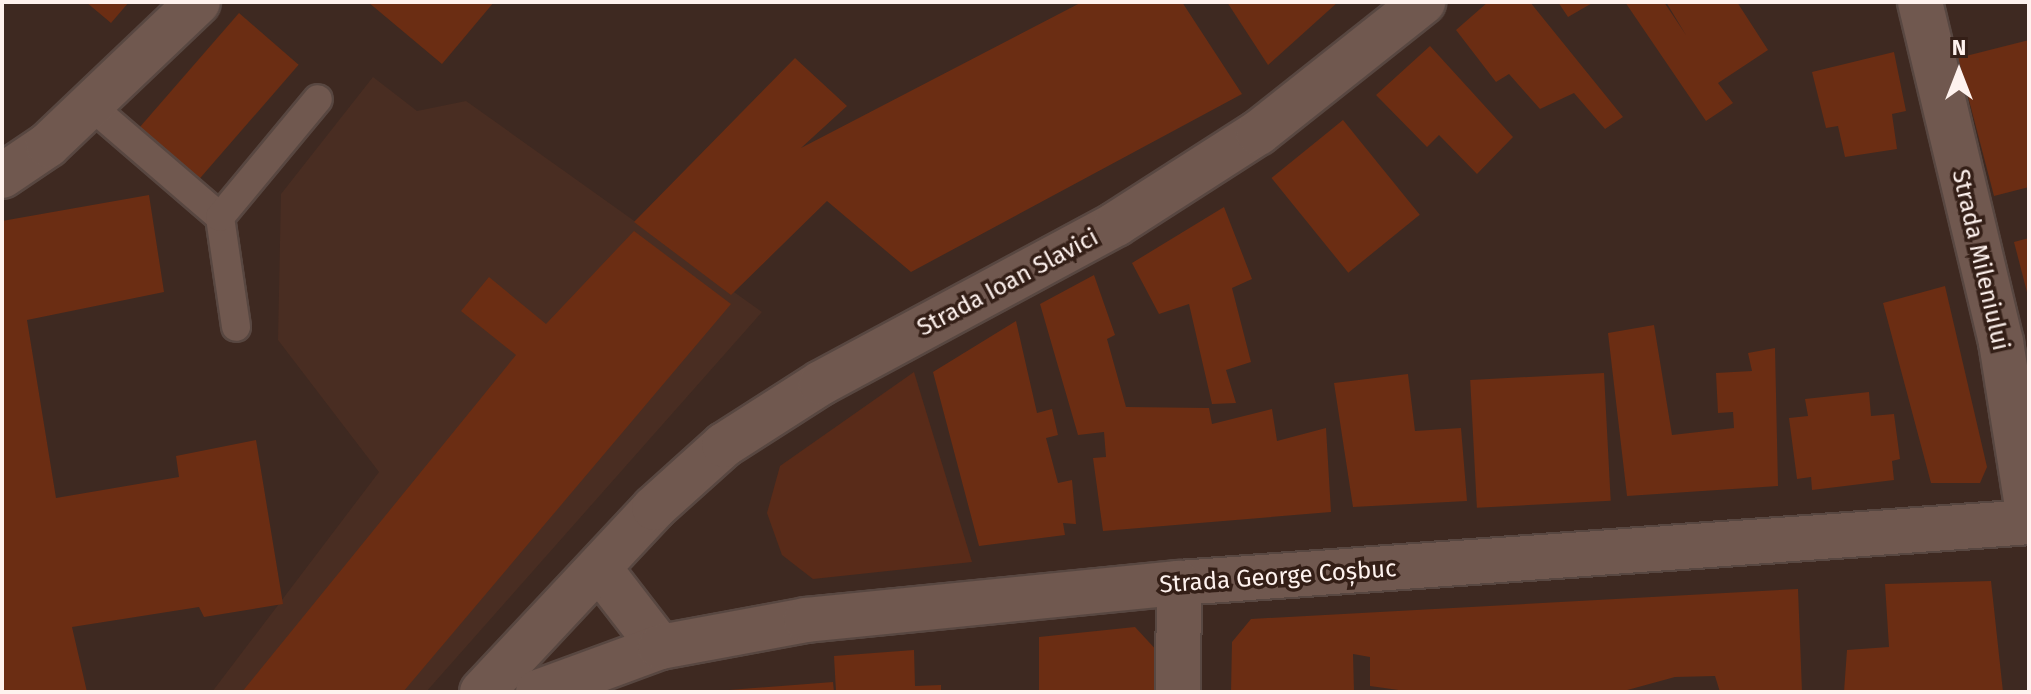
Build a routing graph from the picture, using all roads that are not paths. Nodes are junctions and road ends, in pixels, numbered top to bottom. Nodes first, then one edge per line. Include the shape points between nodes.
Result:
1 (198, 2) edge
2 (1423, 2) edge
3 (1920, 2) edge
4 (318, 99) dead end
5 (91, 106) junction
6 (2, 176) edge
7 (220, 217) junction
8 (236, 327) dead end
9 (2015, 340) edge
10 (2029, 521) edge
11 (599, 568) junction
12 (1179, 583) junction
13 (660, 647) junction
14 (482, 692) edge
15 (538, 692) edge
16 (1178, 692) edge

1 - 5 street
2 - 11 street, Strada Ioan Slavici via 1258,133 1116,224 821,383 724,445
3 - 9 street, Strada Mileniului
4 - 7 lane
5 - 6 street
5 - 7 lane
7 - 8 lane
9 - 10 street, Strada Mileniului
10 - 12 street, Strada George Coșbuc
11 - 13 street
11 - 14 street, Strada Ioan Slavici
12 - 13 street, Strada George Coșbuc via 806,620
12 - 16 street
13 - 15 street, Strada George Coșbuc

